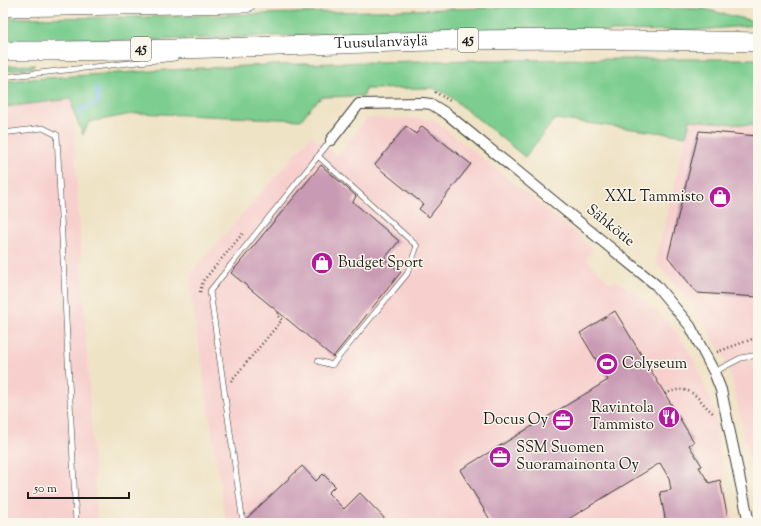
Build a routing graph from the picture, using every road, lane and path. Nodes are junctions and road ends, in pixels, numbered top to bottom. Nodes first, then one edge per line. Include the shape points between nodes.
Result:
1 (246, 3) edge
2 (3, 8) edge
3 (758, 42) edge
4 (279, 46) junction
5 (3, 50) edge
6 (201, 55) dead end
7 (185, 57) dead end
8 (3, 76) edge
9 (3, 134) edge
10 (331, 140) joint
11 (318, 156) junction
12 (249, 226) dead end
13 (201, 298) dead end
14 (279, 312) dead end
15 (758, 337) edge
16 (717, 352) dead end
17 (758, 355) edge
18 (318, 361) dead end
19 (714, 372) junction
20 (224, 390) junction
21 (665, 394) dead end
22 (726, 414) junction
23 (76, 523) edge
24 (243, 523) edge
25 (749, 523) edge

1 - 2 highway
3 - 4 highway, Tuusulanväylä / 45 via 476,40
4 - 5 highway, Tuusulanväylä / 45
4 - 6 lane
7 - 8 lane
9 - 23 lane via 43,128 57,135
10 - 11 lane
10 - 19 street, Sähkötie via 359,104 423,103 438,108 656,284 690,326
11 - 18 lane via 417,246 407,274 332,365
11 - 20 lane via 210,291
12 - 13 path via 203,281 200,286
14 - 20 path via 277,315 282,320
15 - 16 path
17 - 19 lane via 741,358
19 - 22 street, Sähkötie
20 - 24 lane
21 - 22 path via 673,390 692,392 714,414
22 - 25 street, Sähkötie

